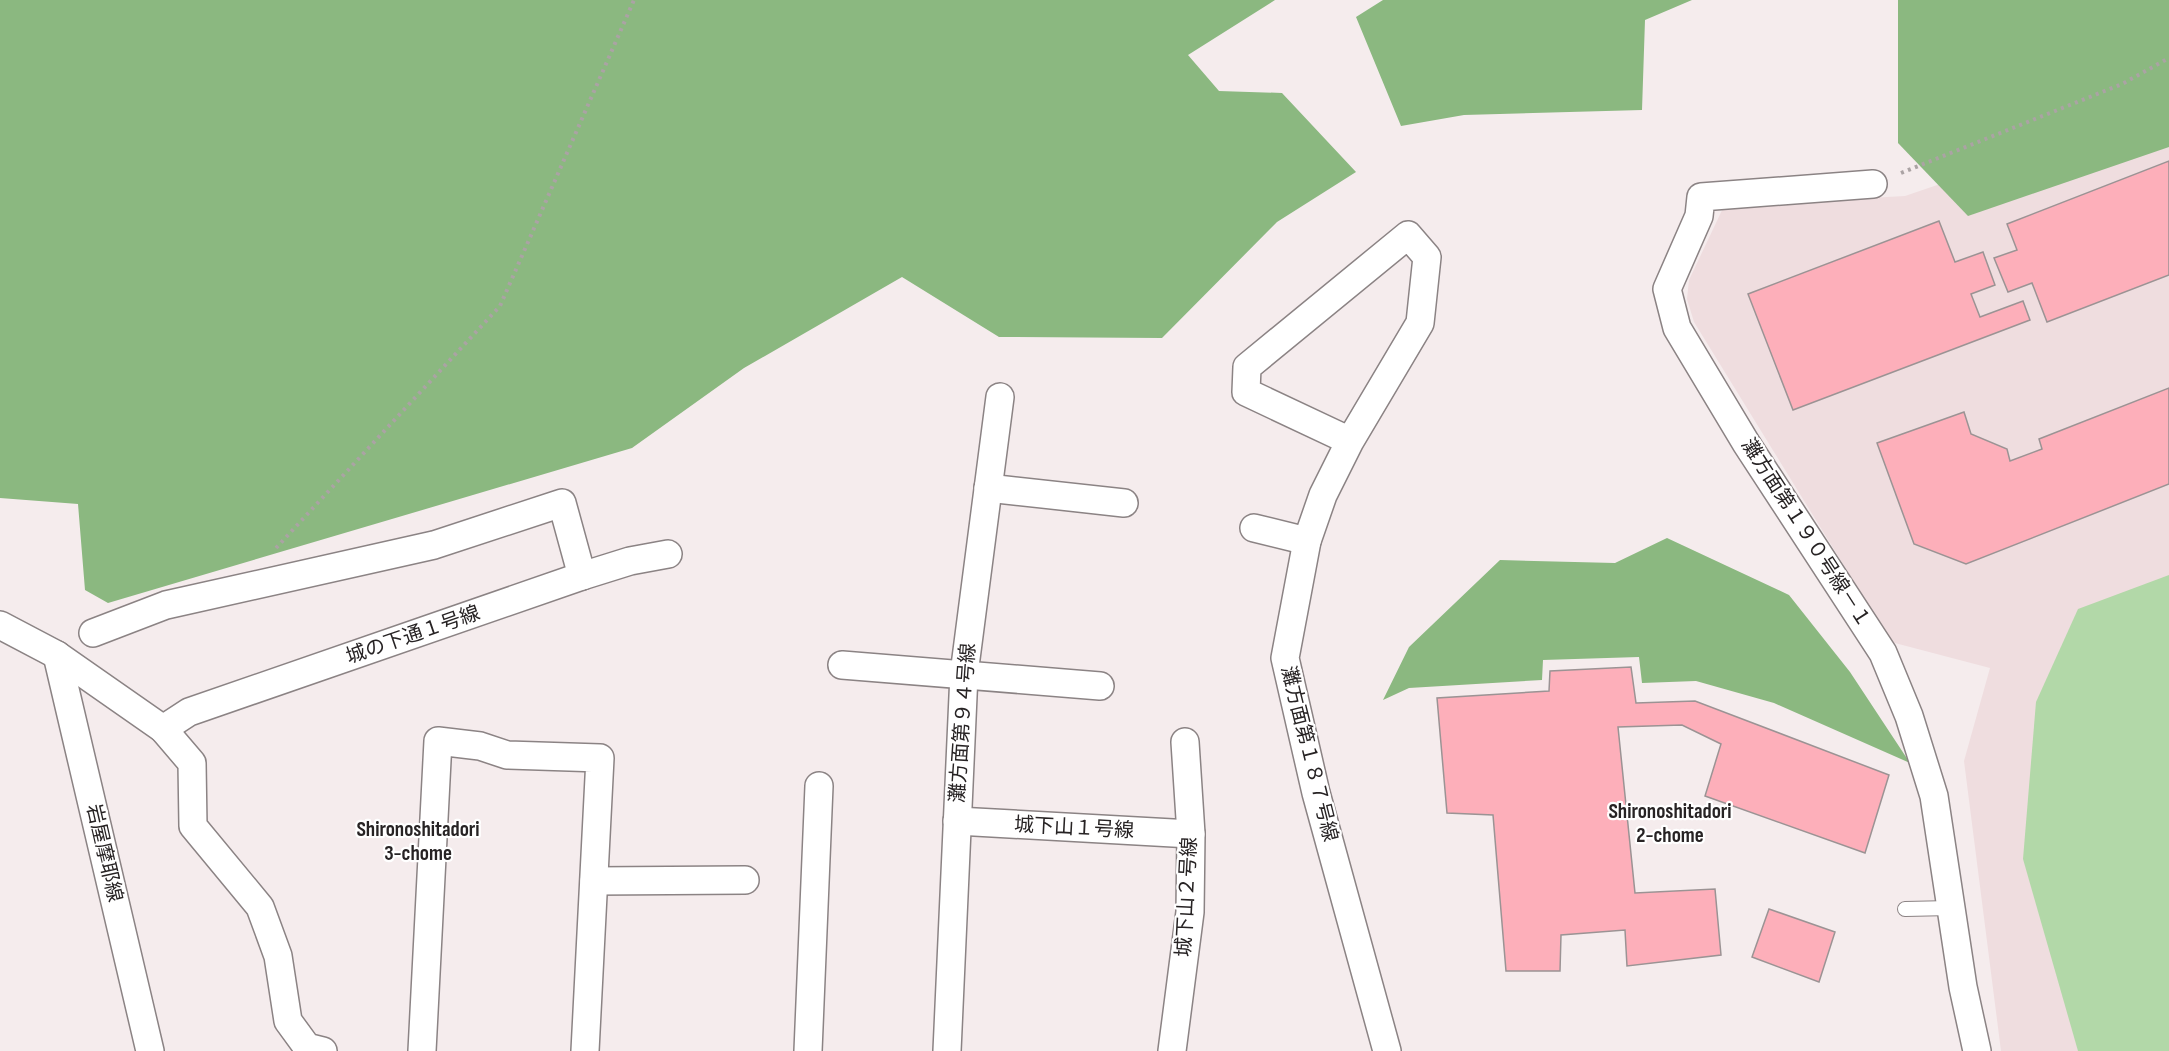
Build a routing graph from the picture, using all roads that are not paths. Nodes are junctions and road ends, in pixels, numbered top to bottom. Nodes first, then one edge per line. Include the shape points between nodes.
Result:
1 (1873, 184) road end
2 (1000, 397) dead end
3 (1350, 441) junction
4 (988, 488) junction
5 (1124, 503) dead end
6 (1254, 528) dead end
7 (1307, 541) junction
8 (668, 554) dead end
9 (582, 576) junction
10 (0, 626) edge
11 (93, 633) dead end
12 (57, 655) junction
13 (842, 665) dead end
14 (964, 674) junction
15 (1100, 686) dead end
16 (163, 729) junction
17 (1185, 742) dead end
18 (819, 786) dead end
19 (957, 821) junction
20 (1191, 834) junction
21 (594, 880) junction
22 (745, 880) dead end
23 (1951, 908) junction
24 (1905, 909) dead end
25 (150, 1051) edge
26 (323, 1051) edge
27 (422, 1051) edge
28 (585, 1051) edge
29 (808, 1051) edge
30 (947, 1051) edge
31 (1172, 1051) edge
32 (1386, 1051) edge
33 (1977, 1051) edge

1 - 23 street, 灘方面第１９０号線－１ via 1701,197 1699,216 1667,290 1677,328 1746,443 1883,653 1910,716 1934,796
2 - 4 street, 灘方面第９４号線
3 - 3 street, 灘方面第１８７号線 via 1246,392 1247,367 1408,235 1427,257 1420,323
3 - 7 street, 灘方面第１８７号線 via 1323,495
4 - 5 street
4 - 14 street, 灘方面第９４号線
6 - 7 street
7 - 32 street, 灘方面第１８７号線 via 1285,658 1316,793
8 - 9 street, 城の下通１号線
9 - 11 street via 562,503 434,545 166,605
9 - 16 street, 城の下通１号線 via 189,712
10 - 12 street
12 - 16 street
12 - 25 street, 岩屋摩耶線
13 - 14 street
14 - 15 street
14 - 19 street, 灘方面第９４号線
16 - 26 street via 192,762 193,826 260,907 278,956 288,1021 307,1047
17 - 20 street, 城下山２号線
18 - 29 street
19 - 20 street, 城下山１号線
19 - 30 street, 灘方面第９４号線
20 - 31 street, 城下山２号線 via 1190,912
21 - 22 street
21 - 27 street via 600,758 507,755 480,746 438,741
21 - 28 street
23 - 24 lane
23 - 33 street, 灘方面第１９０号線－１

